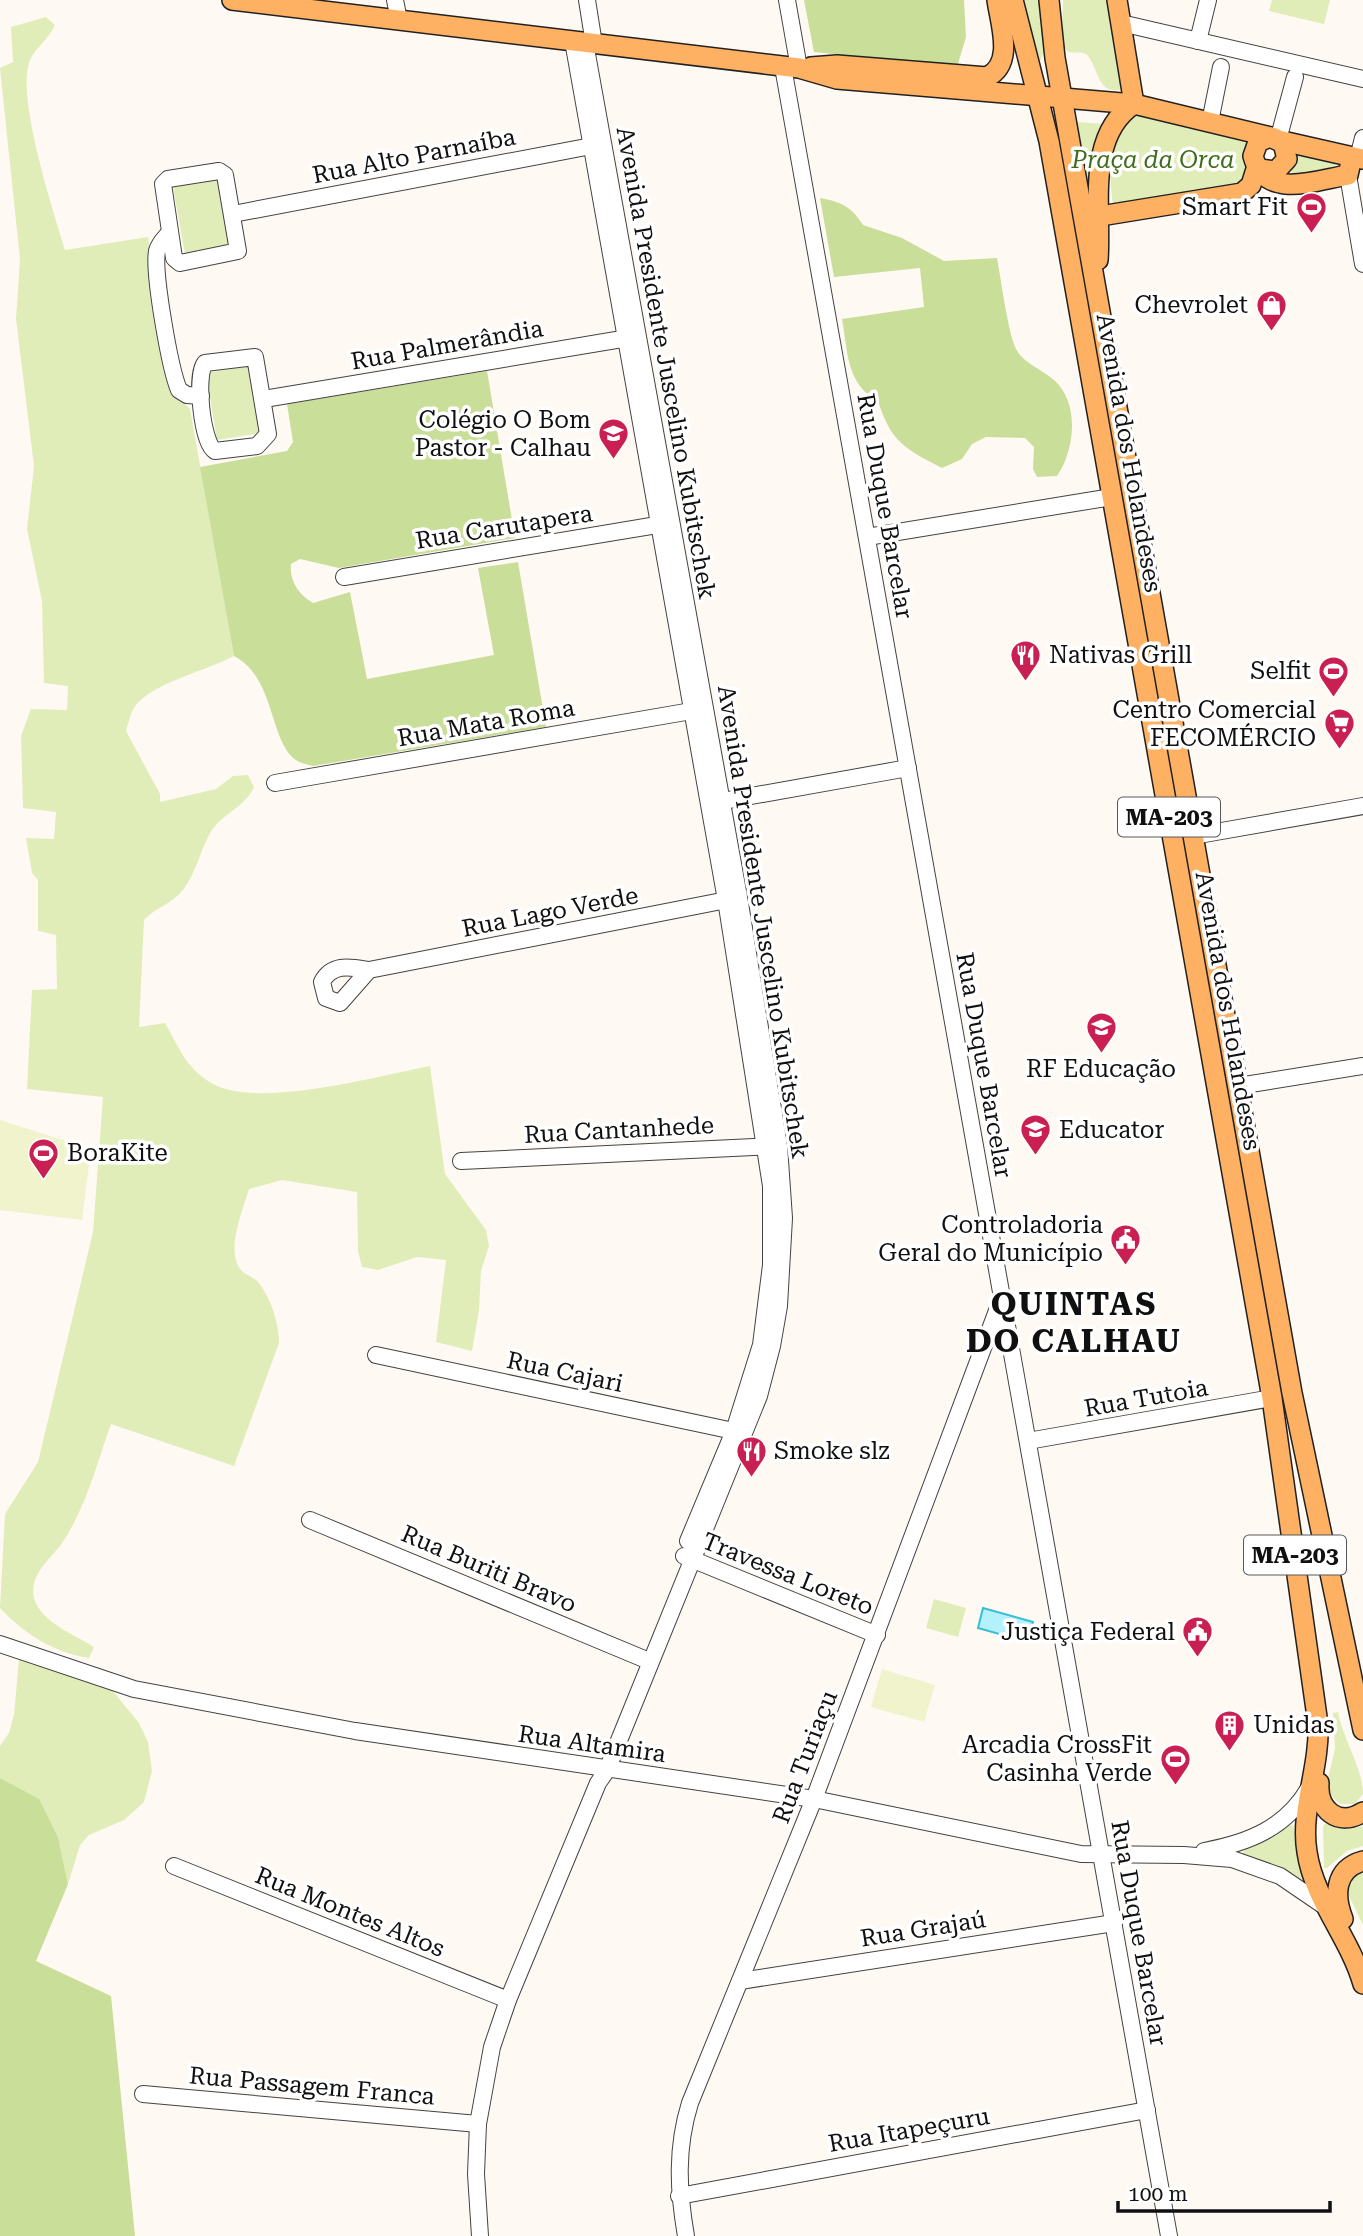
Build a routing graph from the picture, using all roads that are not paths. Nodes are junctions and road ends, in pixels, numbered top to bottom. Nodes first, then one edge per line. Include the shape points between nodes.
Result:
1 (232, 0) edge
2 (395, 0) edge
3 (587, 0) edge
4 (787, 0) edge
5 (996, 0) edge
6 (1013, 0) edge
7 (1049, 0) edge
8 (1117, 0) edge
9 (1208, 0) edge
10 (399, 20) junction
11 (1121, 23) junction
12 (1198, 41) junction
13 (584, 43) junction
14 (1055, 58) junction
15 (1221, 67) dead end
16 (791, 68) junction
17 (1295, 77) dead end
18 (1363, 79) edge
19 (1039, 96) junction
20 (1062, 98) junction
21 (1134, 104) junction
22 (1210, 122) junction
23 (1363, 138) edge
24 (1276, 139) junction
25 (597, 145) junction
26 (1254, 153) junction
27 (1356, 169) edge
28 (233, 214) junction
29 (1092, 218) junction
30 (169, 233) junction
31 (1066, 237) junction
32 (1363, 264) edge
33 (632, 337) junction
34 (201, 396) junction
35 (264, 399) junction
36 (1112, 497) junction
37 (665, 524) junction
38 (867, 537) junction
39 (344, 577) dead end
40 (699, 709) junction
41 (908, 768) junction
42 (275, 783) dead end
43 (715, 802) junction
44 (1363, 806) edge
45 (1194, 836) junction
46 (733, 899) junction
47 (369, 970) dead end
48 (1363, 1066) edge
49 (1238, 1086) junction
50 (772, 1146) junction
51 (461, 1161) dead end
52 (1002, 1297) junction
53 (376, 1355) dead end
54 (1272, 1398) junction
55 (739, 1433) junction
56 (1028, 1441) junction
57 (310, 1520) dead end
58 (686, 1557) junction
59 (877, 1635) junction
60 (0, 1644) edge
61 (645, 1659) junction
62 (1317, 1712) junction
63 (1361, 1723) edge
64 (1363, 1741) edge
65 (601, 1774) junction
66 (1314, 1779) junction
67 (814, 1799) junction
68 (1363, 1812) edge
69 (1102, 1855) junction
70 (1184, 1855) junction
71 (1363, 1861) edge
72 (174, 1866) dead end
73 (1329, 1911) junction
74 (1114, 1923) junction
75 (740, 1980) junction
76 (1363, 1984) edge
77 (508, 2000) junction
78 (143, 2094) dead end
79 (1147, 2110) junction
80 (478, 2124) junction
81 (679, 2196) junction
82 (481, 2236) edge
83 (686, 2236) edge
84 (1169, 2236) edge

1 - 10 main road
2 - 10 street
3 - 13 street, Avenida Presidente Juscelino Kubitschek
4 - 16 street, Rua Duque Barcelar
5 - 16 main road via 1003,54 997,71 987,77 837,65
6 - 19 main road, Avenida dos Holandeses / MA-203
7 - 14 main road
8 - 11 main road
9 - 12 street
10 - 13 main road
11 - 12 street
11 - 21 main road
12 - 18 street
13 - 16 main road
13 - 25 street, Avenida Presidente Juscelino Kubitschek
14 - 19 main road
14 - 20 main road
15 - 22 street
16 - 19 main road via 837,79
16 - 38 street, Rua Duque Barcelar
17 - 24 street
19 - 20 main road
19 - 31 main road, Avenida dos Holandeses / MA-203
20 - 21 main road
20 - 29 main road
21 - 22 main road
21 - 29 main road via 1114,123 1103,149
22 - 26 main road
23 - 27 street
24 - 26 main road via 1266,138
24 - 26 main road via 1287,153 1285,164 1271,172
24 - 27 main road
25 - 28 street, Rua Alto Parnaíba
25 - 33 street, Avenida Presidente Juscelino Kubitschek
26 - 27 main road via 1268,180 1279,185
26 - 29 main road via 1251,185 1242,192
27 - 32 street
28 - 30 street via 239,248 233,255 180,263 174,258
28 - 30 street via 222,173 168,179 162,187
29 - 31 main road
29 - 45 main road, Avenida dos Holandeses / MA-203 via 1096,289
30 - 34 street via 159,244 156,263 173,371 179,390
31 - 36 main road, Avenida dos Holandeses / MA-203
33 - 35 street, Rua Palmerândia
33 - 37 street, Avenida Presidente Juscelino Kubitschek
34 - 35 street via 198,375 205,363 250,356 258,359
34 - 35 street via 207,442 215,451 265,441
36 - 38 street
36 - 54 main road, Avenida dos Holandeses / MA-203
37 - 39 street, Rua Carutapera
37 - 40 street, Avenida Presidente Juscelino Kubitschek
38 - 41 street, Rua Duque Barcelar
40 - 42 street, Rua Mata Roma
40 - 43 street, Avenida Presidente Juscelino Kubitschek
41 - 43 street
41 - 52 street, Rua Duque Barcelar
43 - 46 street, Avenida Presidente Juscelino Kubitschek
44 - 45 street
45 - 49 main road, Avenida dos Holandeses / MA-203
46 - 47 street, Rua Lago Verde
46 - 50 street, Avenida Presidente Juscelino Kubitschek
48 - 49 street
49 - 63 main road, Avenida dos Holandeses / MA-203 via 1292,1393
50 - 51 street, Rua Cantanhede
50 - 55 street, Avenida Presidente Juscelino Kubitschek via 767,1307
52 - 56 street, Rua Duque Barcelar
52 - 59 street, Rua Turiaçu
53 - 55 street, Rua Cajari
54 - 56 street, Rua Tutoia
54 - 62 main road, Avenida dos Holandeses / MA-203
55 - 58 street, Avenida Presidente Juscelino Kubitschek
56 - 69 street, Rua Duque Barcelar
57 - 61 street, Rua Buriti Bravo
58 - 59 street, Travessa Loreto
58 - 61 street, Avenida Presidente Juscelino Kubitschek
59 - 67 street, Rua Turiaçu
60 - 65 street, Rua Altamira via 134,1689
61 - 65 street, Avenida Presidente Juscelino Kubitschek
62 - 66 main road, Avenida dos Holandeses / MA-203
62 - 68 main road via 1323,1753 1320,1802 1338,1817
63 - 64 main road, Avenida dos Holandeses
65 - 67 street, Rua Altamira
65 - 77 street, Avenida Presidente Juscelino Kubitschek
66 - 70 street, Rua Altamira via 1278,1825 1238,1843
66 - 73 main road, Avenida dos Holandeses / MA-203 via 1306,1849
67 - 69 street, Rua Altamira via 1057,1850
67 - 75 street, Rua Turiaçu
69 - 70 street, Rua Altamira
69 - 74 street, Rua Duque Barcelar
70 - 73 street, Rua Altamira via 1261,1867 1302,1889
71 - 76 main road via 1346,1870 1336,1892
72 - 77 street, Rua Montes Altos
73 - 76 main road, Avenida dos Holandeses / MA-203 via 1352,1952
74 - 75 street, Rua Grajaú
74 - 79 street, Rua Duque Barcelar
75 - 81 street, Rua Turiaçu via 684,2121
77 - 80 street, Avenida Presidente Juscelino Kubitschek via 489,2059
78 - 80 street, Rua Passagem Franca
79 - 81 street, Rua Itapeçuru
79 - 84 street, Rua Duque Barcelar
80 - 82 street, Avenida Presidente Juscelino Kubitschek
81 - 83 street, Rua Turiaçu

